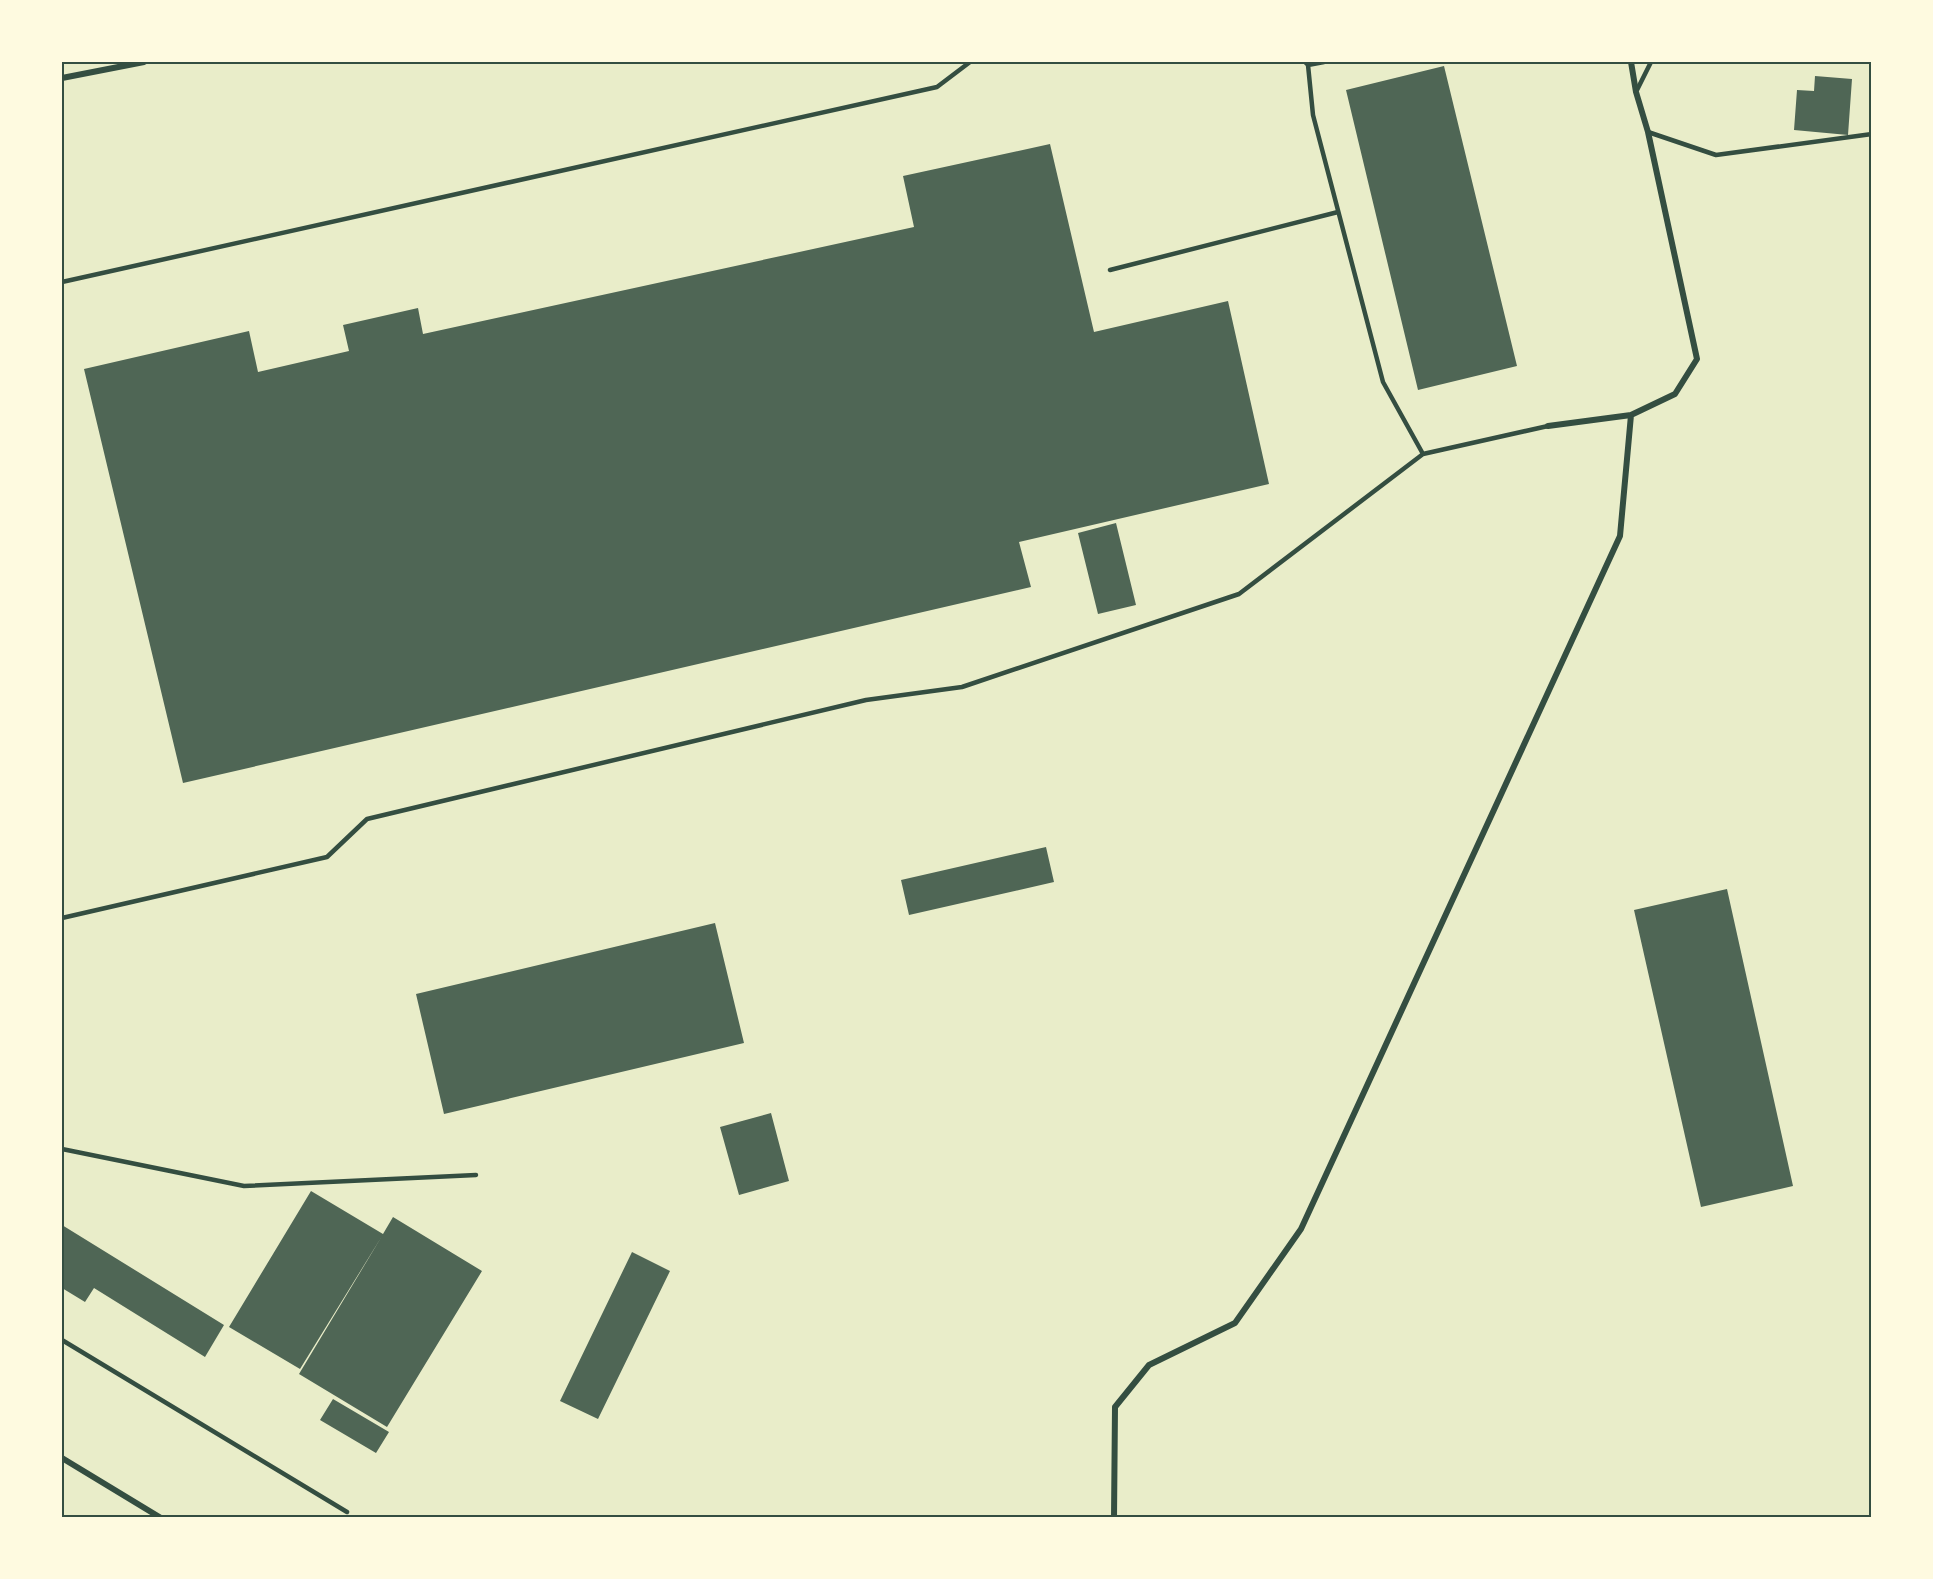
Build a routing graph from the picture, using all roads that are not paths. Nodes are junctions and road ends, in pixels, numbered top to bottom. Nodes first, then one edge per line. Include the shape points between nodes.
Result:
1 (144, 62) edge
2 (970, 62) edge
3 (1324, 62) edge
4 (1632, 62) edge
5 (1651, 62) edge
6 (1306, 64) edge
7 (62, 78) edge
8 (1636, 92) junction
9 (1648, 132) junction
10 (1872, 134) edge
11 (1338, 212) junction
12 (1110, 270) dead end
13 (62, 282) edge
14 (1631, 415) junction
15 (1548, 426) joint
16 (1423, 454) junction
17 (62, 918) edge
18 (62, 1149) edge
19 (476, 1175) dead end
20 (62, 1340) edge
21 (62, 1458) edge
22 (346, 1512) dead end
23 (161, 1518) edge
24 (1114, 1518) edge

1 - 7 street
2 - 13 lane via 937,87
3 - 6 lane
4 - 8 street
5 - 8 lane
6 - 11 lane via 1312,115
8 - 9 street
9 - 10 lane via 1716,155
9 - 14 street via 1697,359 1675,394
11 - 12 lane
11 - 16 lane via 1383,382
14 - 15 street
14 - 24 street via 1620,536 1301,1228 1235,1323 1149,1365 1115,1407
15 - 16 lane
16 - 17 lane via 1239,594 962,687 866,700 367,819 327,857
18 - 19 lane via 244,1186
20 - 22 lane
21 - 23 street

